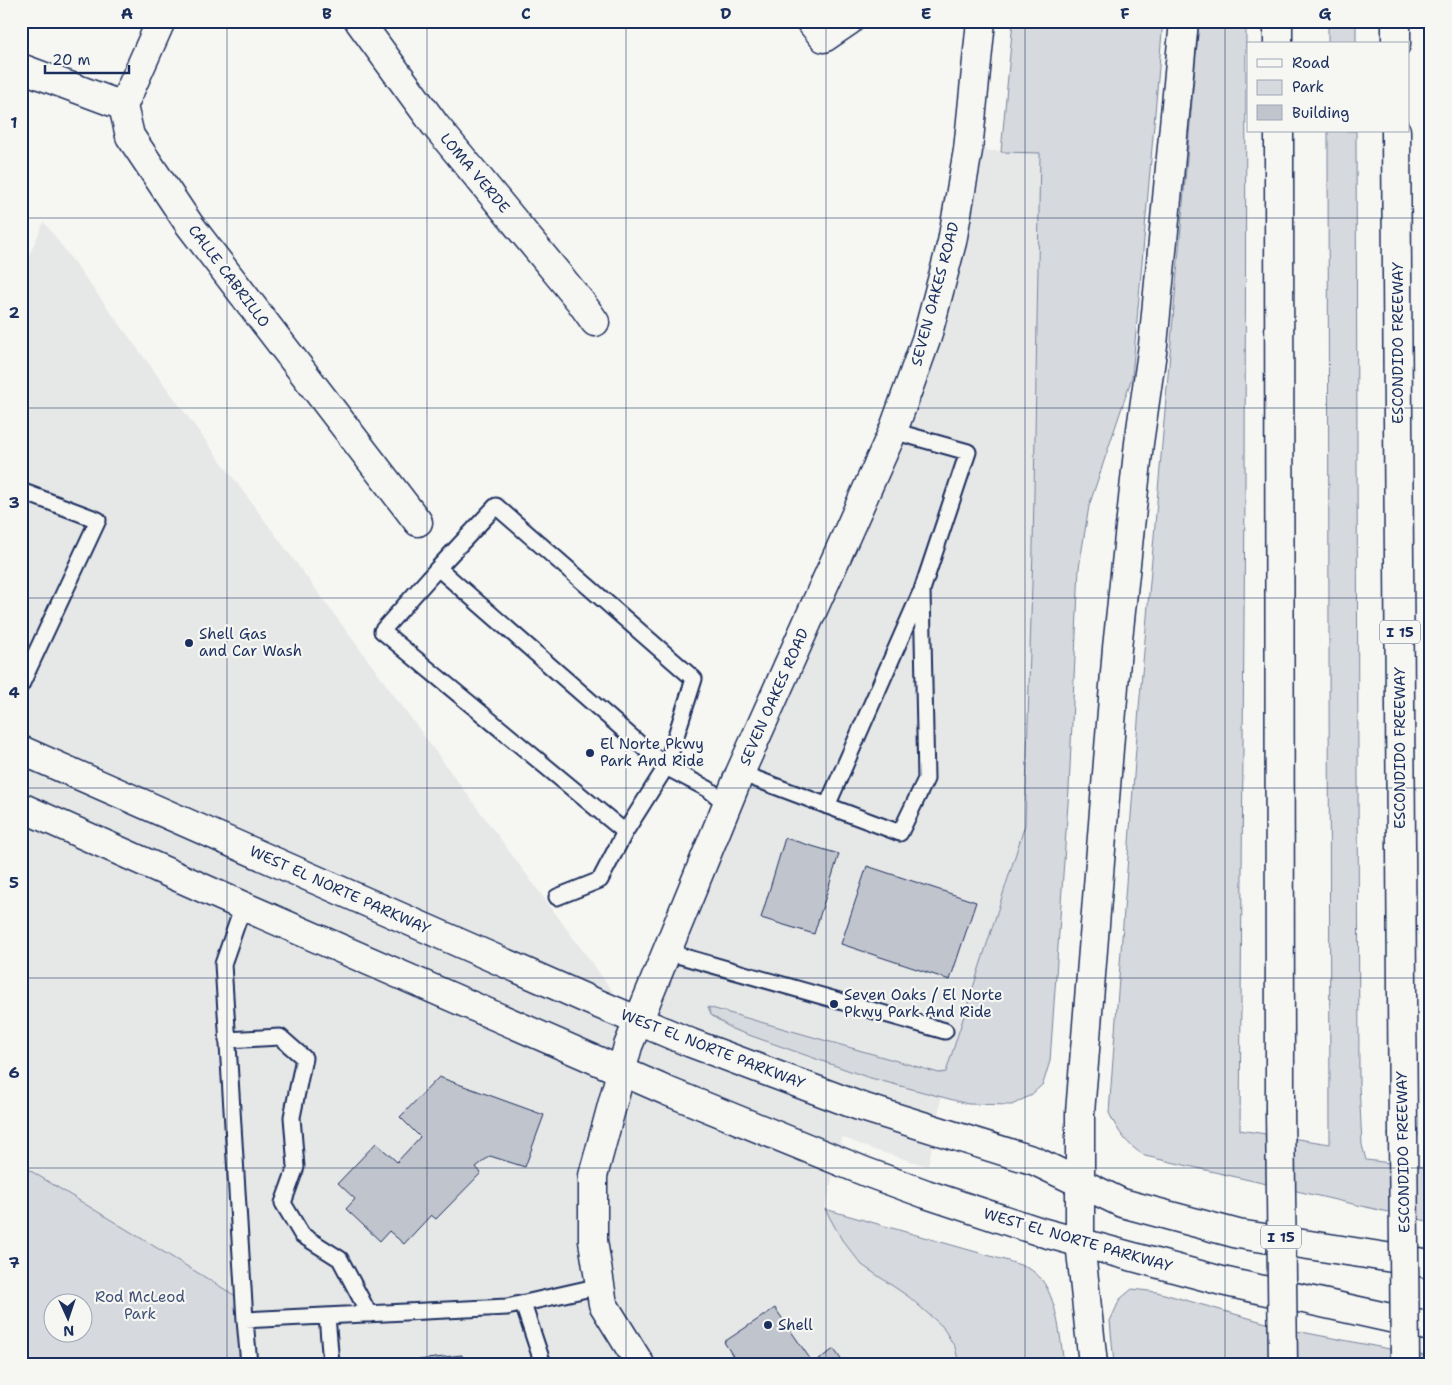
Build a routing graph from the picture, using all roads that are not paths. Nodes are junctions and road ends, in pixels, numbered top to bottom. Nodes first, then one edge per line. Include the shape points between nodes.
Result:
1 (161, 21) edge
2 (359, 21) edge
3 (810, 21) edge
4 (849, 21) edge
5 (981, 21) edge
6 (1184, 21) edge
7 (1278, 21) edge
8 (1396, 21) edge
9 (1278, 42) edge
10 (1396, 42) edge
11 (21, 68) edge
12 (123, 106) junction
13 (1279, 132) edge
14 (1396, 132) edge
15 (595, 322) dead end
16 (893, 431) junction
17 (21, 492) edge
18 (418, 522) dead end
19 (438, 568) junction
20 (922, 590) junction
21 (21, 685) edge
22 (21, 750) edge
23 (666, 767) junction
24 (740, 773) junction
25 (727, 804) junction
26 (827, 806) junction
27 (21, 807) edge
28 (625, 832) junction
29 (557, 897) dead end
30 (243, 906) junction
31 (667, 952) junction
32 (638, 1020) junction
33 (945, 1031) dead end
34 (227, 1040) junction
35 (622, 1071) junction
36 (1080, 1182) junction
37 (1080, 1242) junction
38 (1431, 1264) edge
39 (600, 1286) junction
40 (523, 1304) junction
41 (369, 1314) junction
42 (327, 1316) junction
43 (245, 1320) junction
44 (1431, 1327) edge
45 (249, 1364) edge
46 (331, 1364) edge
47 (543, 1364) edge
48 (640, 1364) edge
49 (1093, 1364) edge
50 (1283, 1364) edge
51 (1405, 1364) edge

1 - 12 main road
2 - 15 main road, LOMA VERDE via 435,125
3 - 4 main road via 824,38
5 - 16 main road, SEVEN OAKES ROAD via 970,136 952,242 927,337
6 - 36 main road via 1153,345 1117,648 1080,1113
7 - 9 main road
8 - 10 main road
11 - 12 main road
12 - 18 main road, CALLE CABRILLO via 130,136 189,224
13 - 50 main road, I 15, bridge
14 - 51 main road, ESCONDIDO FREEWAY / I 15, bridge
16 - 20 lane via 968,452
16 - 24 main road, SEVEN OAKES ROAD
17 - 21 lane via 98,520
19 - 23 lane
19 - 23 lane via 496,506 504,512 694,679
19 - 28 lane via 382,631
20 - 26 lane
20 - 26 lane via 926,779 900,833
22 - 32 main road, WEST EL NORTE PARKWAY
23 - 25 lane via 708,788
23 - 28 lane
24 - 25 main road, SEVEN OAKES ROAD
24 - 26 lane
25 - 31 main road, SEVEN OAKES ROAD
27 - 30 main road, WEST EL NORTE PARKWAY
28 - 29 lane via 600,880
30 - 34 lane via 223,964
30 - 35 main road, WEST EL NORTE PARKWAY
31 - 32 main road, SEVEN OAKES ROAD
31 - 33 lane
32 - 35 main road, SEVEN OAKES ROAD
32 - 36 main road, WEST EL NORTE PARKWAY via 859,1106 1035,1161
34 - 41 lane via 280,1037 304,1058 292,1118 296,1167 283,1203 302,1235 340,1259
34 - 43 lane
35 - 37 main road, WEST EL NORTE PARKWAY via 875,1175 1041,1232
35 - 39 main road, SEVEN OAKES ROAD via 593,1176 593,1240
36 - 37 main road
36 - 38 main road, WEST EL NORTE PARKWAY via 1122,1202 1238,1234
37 - 44 main road, WEST EL NORTE PARKWAY via 1222,1280
37 - 49 main road
39 - 40 lane
39 - 48 main road, SEVEN OAKES ROAD via 603,1304
40 - 41 lane
40 - 47 lane
41 - 42 lane
42 - 43 lane
42 - 46 lane
43 - 45 lane

